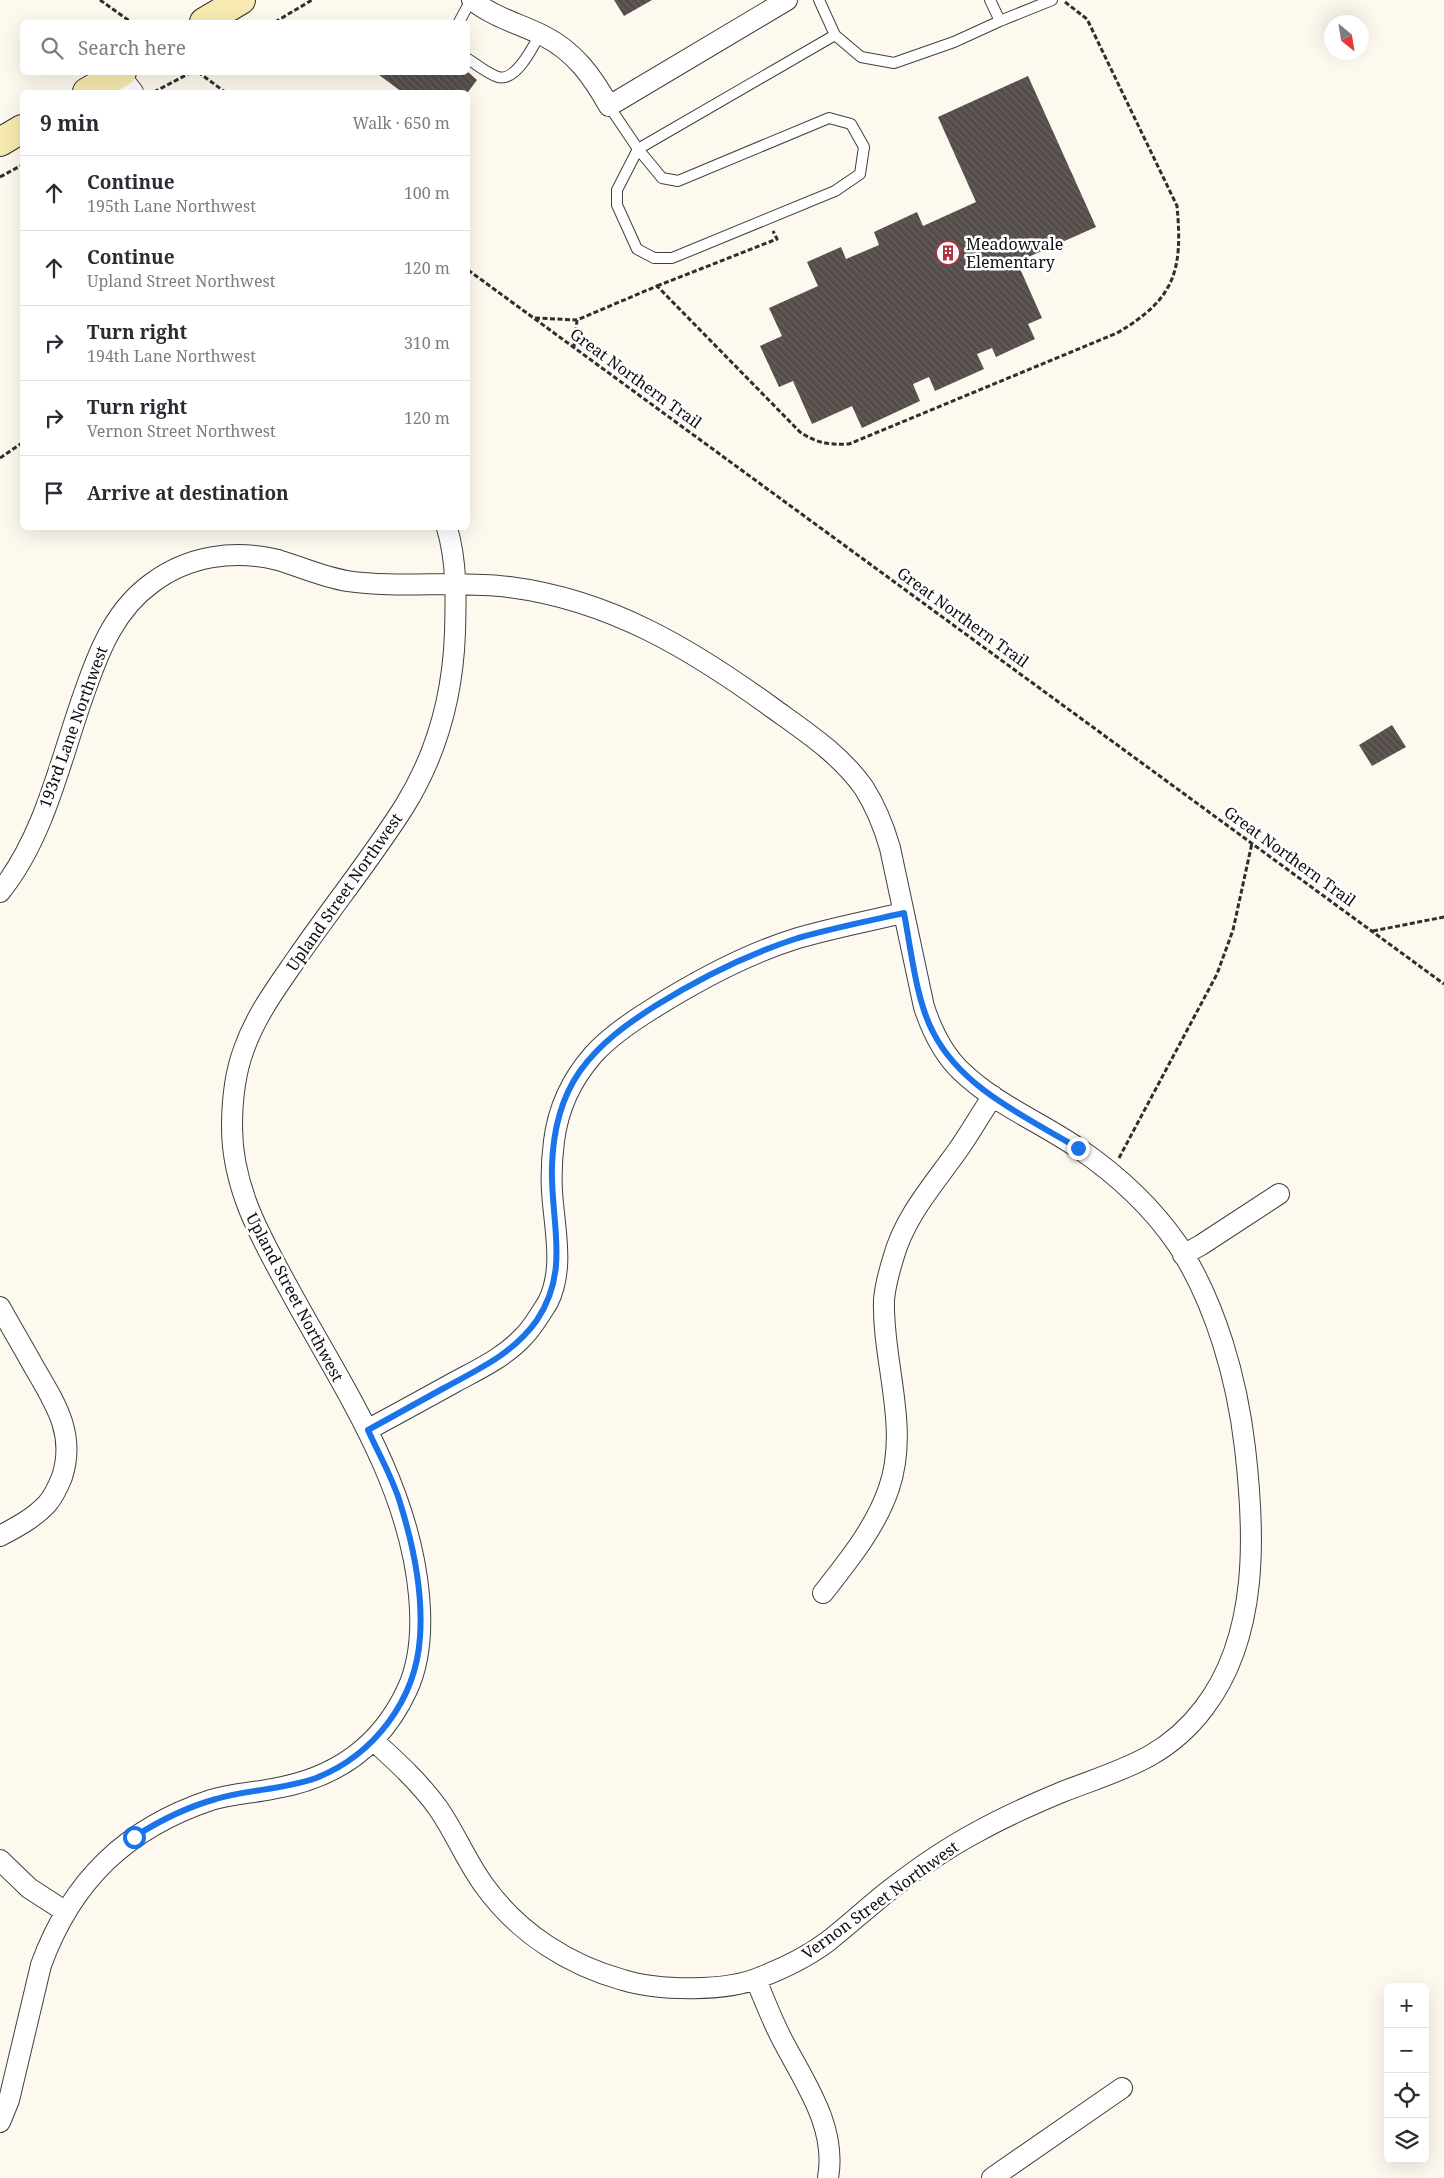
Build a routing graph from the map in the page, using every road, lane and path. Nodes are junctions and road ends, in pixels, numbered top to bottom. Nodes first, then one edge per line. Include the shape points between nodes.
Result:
1 (100, 0) edge
2 (241, 0) edge
3 (312, 0) edge
4 (471, 0) edge
5 (787, 0) edge
6 (819, 0) edge
7 (990, 0) edge
8 (1052, 0) edge
9 (1063, 0) edge
10 (127, 20) edge
11 (207, 20) edge
12 (278, 20) edge
13 (460, 20) edge
14 (1000, 21) junction
15 (540, 34) junction
16 (835, 35) junction
17 (470, 60) edge
18 (186, 75) edge
19 (202, 75) edge
20 (125, 80) edge
21 (93, 90) edge
22 (158, 90) edge
23 (222, 90) edge
24 (609, 106) junction
25 (20, 130) edge
26 (0, 142) edge
27 (638, 149) junction
28 (20, 166) edge
29 (0, 178) edge
30 (768, 218) junction
31 (470, 271) edge
32 (657, 286) junction
33 (534, 318) junction
34 (577, 320) junction
35 (574, 348) junction
36 (20, 444) edge
37 (0, 458) edge
38 (447, 530) edge
39 (456, 583) junction
40 (1252, 843) junction
41 (0, 892) edge
42 (904, 913) junction
43 (1444, 917) edge
44 (1372, 931) junction
45 (1444, 984) edge
46 (993, 1096) junction
47 (1111, 1172) junction
48 (1279, 1194) dead end
49 (1183, 1255) junction
50 (0, 1307) edge
51 (368, 1430) junction
52 (0, 1536) edge
53 (823, 1593) dead end
54 (374, 1740) junction
55 (0, 1860) edge
56 (66, 1912) junction
57 (756, 1980) junction
58 (1122, 2088) dead end
59 (0, 2122) edge
60 (828, 2178) edge
61 (992, 2178) edge

1 - 10 path
2 - 11 street
3 - 12 path
4 - 13 lane
4 - 15 street via 489,12
5 - 24 street
6 - 16 lane
7 - 14 lane
8 - 14 lane
9 - 32 path via 1087,19 1177,206 1178,261 1171,282 1158,304 1140,320 1117,333 849,444 828,444 800,432
14 - 16 lane via 954,42 894,63 861,57
15 - 17 lane via 517,70 506,76 498,77
15 - 24 street via 580,62
16 - 27 lane
18 - 22 path
19 - 23 path
20 - 21 street
24 - 27 lane
25 - 26 street
27 - 30 lane via 617,190 617,205 637,250 654,258 672,258
27 - 30 lane via 662,178 678,181 829,118 851,124 864,147 860,174 835,191
28 - 29 path
30 - 32 path via 777,239
31 - 33 path, Great Northern Trail
32 - 34 path
33 - 34 path
33 - 35 path, Great Northern Trail
34 - 35 path
35 - 40 path, Great Northern Trail
36 - 37 path
38 - 39 street, Upland Street Northwest
39 - 41 street, 193rd Lane Northwest via 346,580 258,556 235,554 192,562 153,582 135,597 105,638 32,838 20,864
39 - 42 street, Vernon Street Northwest via 511,587 565,598 643,626 692,653 808,733 847,767 874,805 884,825
39 - 51 street, Upland Street Northwest via 452,676 433,749 405,806 267,1000 243,1049 233,1100 233,1155 247,1206 259,1234
40 - 44 path, Great Northern Trail
40 - 47 path via 1233,930 1217,974
42 - 46 street, Vernon Street Northwest via 932,1031 961,1071
42 - 51 street via 823,931 770,948 719,970 672,996 610,1038 580,1072 559,1116 552,1166 558,1260 549,1300 538,1318 525,1336 489,1364
43 - 44 path
44 - 45 path, Great Northern Trail
46 - 47 street, Vernon Street Northwest
46 - 53 street via 910,1218 893,1258 884,1299 895,1424 894,1468 890,1486 873,1523
47 - 49 street, Vernon Street Northwest via 1160,1222
48 - 49 street
49 - 57 street, Vernon Street Northwest via 1215,1322 1233,1383 1245,1446 1250,1512 1249,1578 1238,1641 1216,1690 1184,1730 1142,1762 1035,1803 975,1833 892,1888 824,1945
50 - 52 street via 50,1395 65,1430 68,1448 58,1489 48,1503
51 - 54 street, Upland Street Northwest via 401,1506 414,1558 420,1612 420,1638 409,1687 389,1724
54 - 56 street, Upland Street Northwest via 337,1768 316,1778 292,1786 215,1799 153,1825 134,1837 98,1870
54 - 57 street, Vernon Street Northwest via 437,1807 485,1887 499,1904 536,1938 557,1952 603,1974 650,1987 714,1987
55 - 56 street via 29,1888
56 - 59 street, Upland Street Northwest via 41,1965 9,2100
57 - 60 street via 820,2111 829,2150
58 - 61 street

